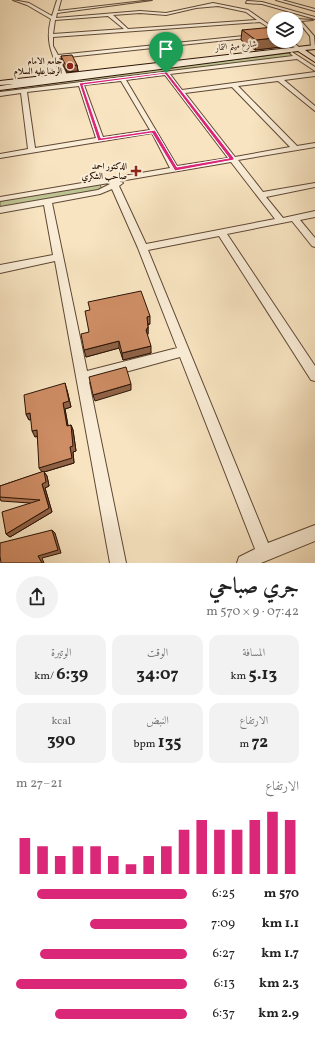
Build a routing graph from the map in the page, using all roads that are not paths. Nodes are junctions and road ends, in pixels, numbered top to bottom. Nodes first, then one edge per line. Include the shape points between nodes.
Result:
1 (14, 0) edge
2 (58, 0) edge
3 (104, 0) edge
4 (150, 0) edge
5 (278, 0) edge
6 (209, 1) edge
7 (247, 1) edge
8 (128, 2) edge
9 (311, 2) dead end
10 (188, 4) dead end
11 (218, 5) junction
12 (299, 6) junction
13 (165, 8) dead end
14 (236, 8) junction
15 (84, 9) junction
16 (313, 9) edge
17 (56, 12) junction
18 (140, 12) junction
19 (295, 12) edge
20 (302, 12) edge
21 (303, 14) edge
22 (110, 15) junction
23 (89, 16) junction
24 (315, 18) edge
25 (54, 19) junction
26 (260, 21) junction
27 (267, 26) edge
28 (128, 30) junction
29 (267, 35) edge
30 (50, 36) junction
31 (310, 49) edge
32 (286, 51) junction
33 (56, 57) junction
34 (297, 57) junction
35 (315, 60) edge
36 (315, 69) edge
37 (166, 73) junction
38 (315, 74) edge
39 (64, 75) junction
40 (122, 78) junction
41 (280, 79) junction
42 (0, 83) edge
43 (81, 84) junction
44 (234, 85) junction
45 (0, 88) edge
46 (24, 91) junction
47 (180, 92) junction
48 (0, 94) edge
49 (315, 109) edge
50 (154, 131) junction
51 (100, 140) junction
52 (315, 145) edge
53 (295, 148) junction
54 (32, 151) junction
55 (0, 156) edge
56 (232, 159) junction
57 (175, 169) junction
58 (116, 182) junction
59 (315, 185) edge
60 (262, 196) junction
61 (0, 199) edge
62 (48, 202) junction
63 (0, 210) edge
64 (315, 214) edge
65 (294, 218) junction
66 (281, 221) junction
67 (222, 233) junction
68 (315, 244) edge
69 (143, 248) junction
70 (58, 257) junction
71 (0, 269) edge
72 (184, 351) junction
73 (315, 376) edge
74 (82, 378) junction
75 (315, 533) edge
76 (264, 553) junction
77 (118, 563) edge
78 (245, 563) edge

1 - 25 street via 28,4
2 - 17 street
3 - 8 street
4 - 8 street
5 - 12 street
6 - 10 street
6 - 11 street
7 - 14 street via 248,4
7 - 19 street
8 - 15 street
8 - 18 street
9 - 12 street
11 - 14 street
11 - 18 street via 166,14
12 - 16 street
13 - 18 street
14 - 26 street via 250,12
15 - 17 street
15 - 23 street
16 - 20 street
17 - 25 street
18 - 22 street
21 - 24 street
22 - 23 street
22 - 28 street
23 - 25 street
24 - 31 street via 298,20 312,36
25 - 30 street
26 - 27 street
26 - 28 street
28 - 30 street
29 - 33 street
30 - 33 street
31 - 32 street
31 - 35 street
32 - 34 street
32 - 39 street, شارع ميثم التمار
32 - 45 street, شارع ميثم التمار
33 - 39 street
34 - 36 street
34 - 37 street
37 - 40 street
37 - 47 street
38 - 41 street
39 - 42 street, شارع ميثم التمار
40 - 43 street
40 - 50 street
41 - 44 street
41 - 49 street
43 - 46 street
43 - 51 street
44 - 47 street
44 - 53 street
46 - 48 street
46 - 54 street
47 - 56 street
50 - 51 street
50 - 57 street
51 - 54 street
52 - 53 street
53 - 56 street
54 - 55 street
56 - 57 street
56 - 60 street
57 - 58 street
58 - 61 street
58 - 62 street via 100,192
58 - 69 street
59 - 60 street
60 - 66 street
62 - 63 street
62 - 70 street
64 - 65 street
65 - 66 street
65 - 68 street
66 - 67 street
67 - 69 street
67 - 73 street
69 - 72 street
70 - 71 street
70 - 74 street
72 - 74 street
72 - 76 street
74 - 77 street
75 - 76 street
76 - 78 street

